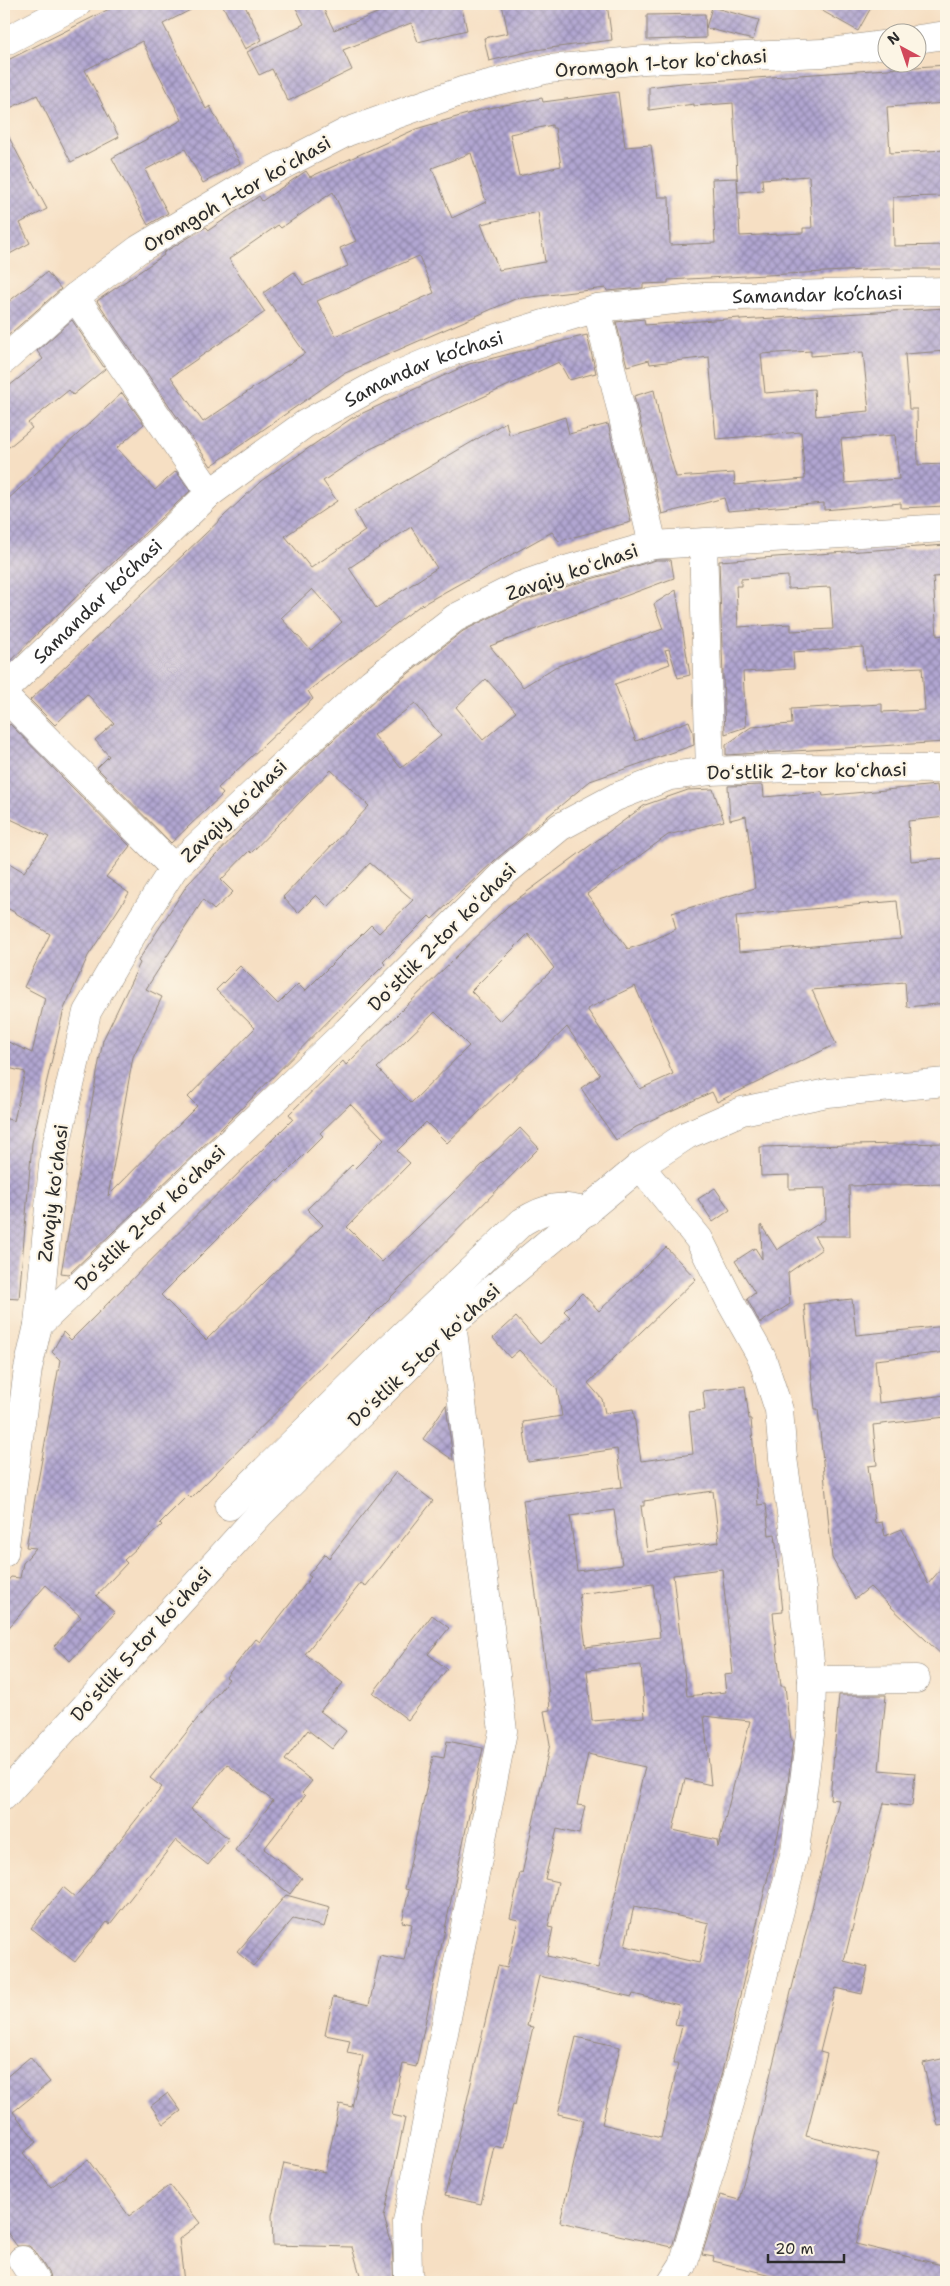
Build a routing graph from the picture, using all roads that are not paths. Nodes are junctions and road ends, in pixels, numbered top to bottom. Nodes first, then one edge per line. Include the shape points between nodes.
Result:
1 (77, 4) edge
2 (946, 35) edge
3 (928, 38) edge
4 (4, 42) edge
5 (878, 45) edge
6 (946, 291) edge
7 (75, 296) junction
8 (597, 308) junction
9 (4, 360) edge
10 (210, 492) junction
11 (946, 528) edge
12 (703, 543) junction
13 (653, 545) junction
14 (4, 690) edge
15 (4, 696) edge
16 (946, 769) edge
17 (710, 770) junction
18 (174, 868) junction
19 (946, 1082) edge
20 (640, 1166) junction
21 (587, 1212) junction
22 (452, 1323) junction
23 (38, 1325) junction
24 (229, 1506) dead end
25 (4, 1553) edge
26 (916, 1679) dead end
27 (812, 1680) junction
28 (5, 1792) edge
29 (411, 2282) edge
30 (672, 2282) edge

1 - 4 street
2 - 3 street
5 - 7 street, Oromgoh 1-tor koʻchasi via 823,53 644,60 549,69 465,90 347,132 254,180 139,249
6 - 8 street, Samandar ko‘chasi via 704,297
7 - 9 street, Oromgoh 1-tor koʻchasi
7 - 10 street
8 - 10 street, Samandar ko‘chasi via 454,351 383,382 305,424
8 - 13 street
10 - 14 street, Samandar ko‘chasi
11 - 12 street, Zavqiy koʻchasi
12 - 13 street, Zavqiy koʻchasi
12 - 17 street
13 - 18 street, Zavqiy koʻchasi via 517,587 455,618 372,682
15 - 18 street
16 - 17 street, Doʻstlik 2-tor koʻchasi
17 - 23 street, Doʻstlik 2-tor koʻchasi via 670,776 616,797 560,827 504,873 347,1031
18 - 23 street, Zavqiy koʻchasi via 86,1012 54,1154
19 - 20 street, Doʻstlik 5-tor koʻchasi via 827,1094 742,1111 687,1135
20 - 21 street, Doʻstlik 5-tor koʻchasi
20 - 27 street via 699,1239 762,1358 779,1410
21 - 22 street, Doʻstlik 5-tor koʻchasi
21 - 24 street via 567,1206 553,1208 522,1222
22 - 28 street, Doʻstlik 5-tor koʻchasi via 259,1515
22 - 29 street via 502,1731 406,2222
23 - 25 street, Zavqiy koʻchasi via 28,1369
26 - 27 street
27 - 30 street via 811,1727 795,1852 737,2079 682,2265

